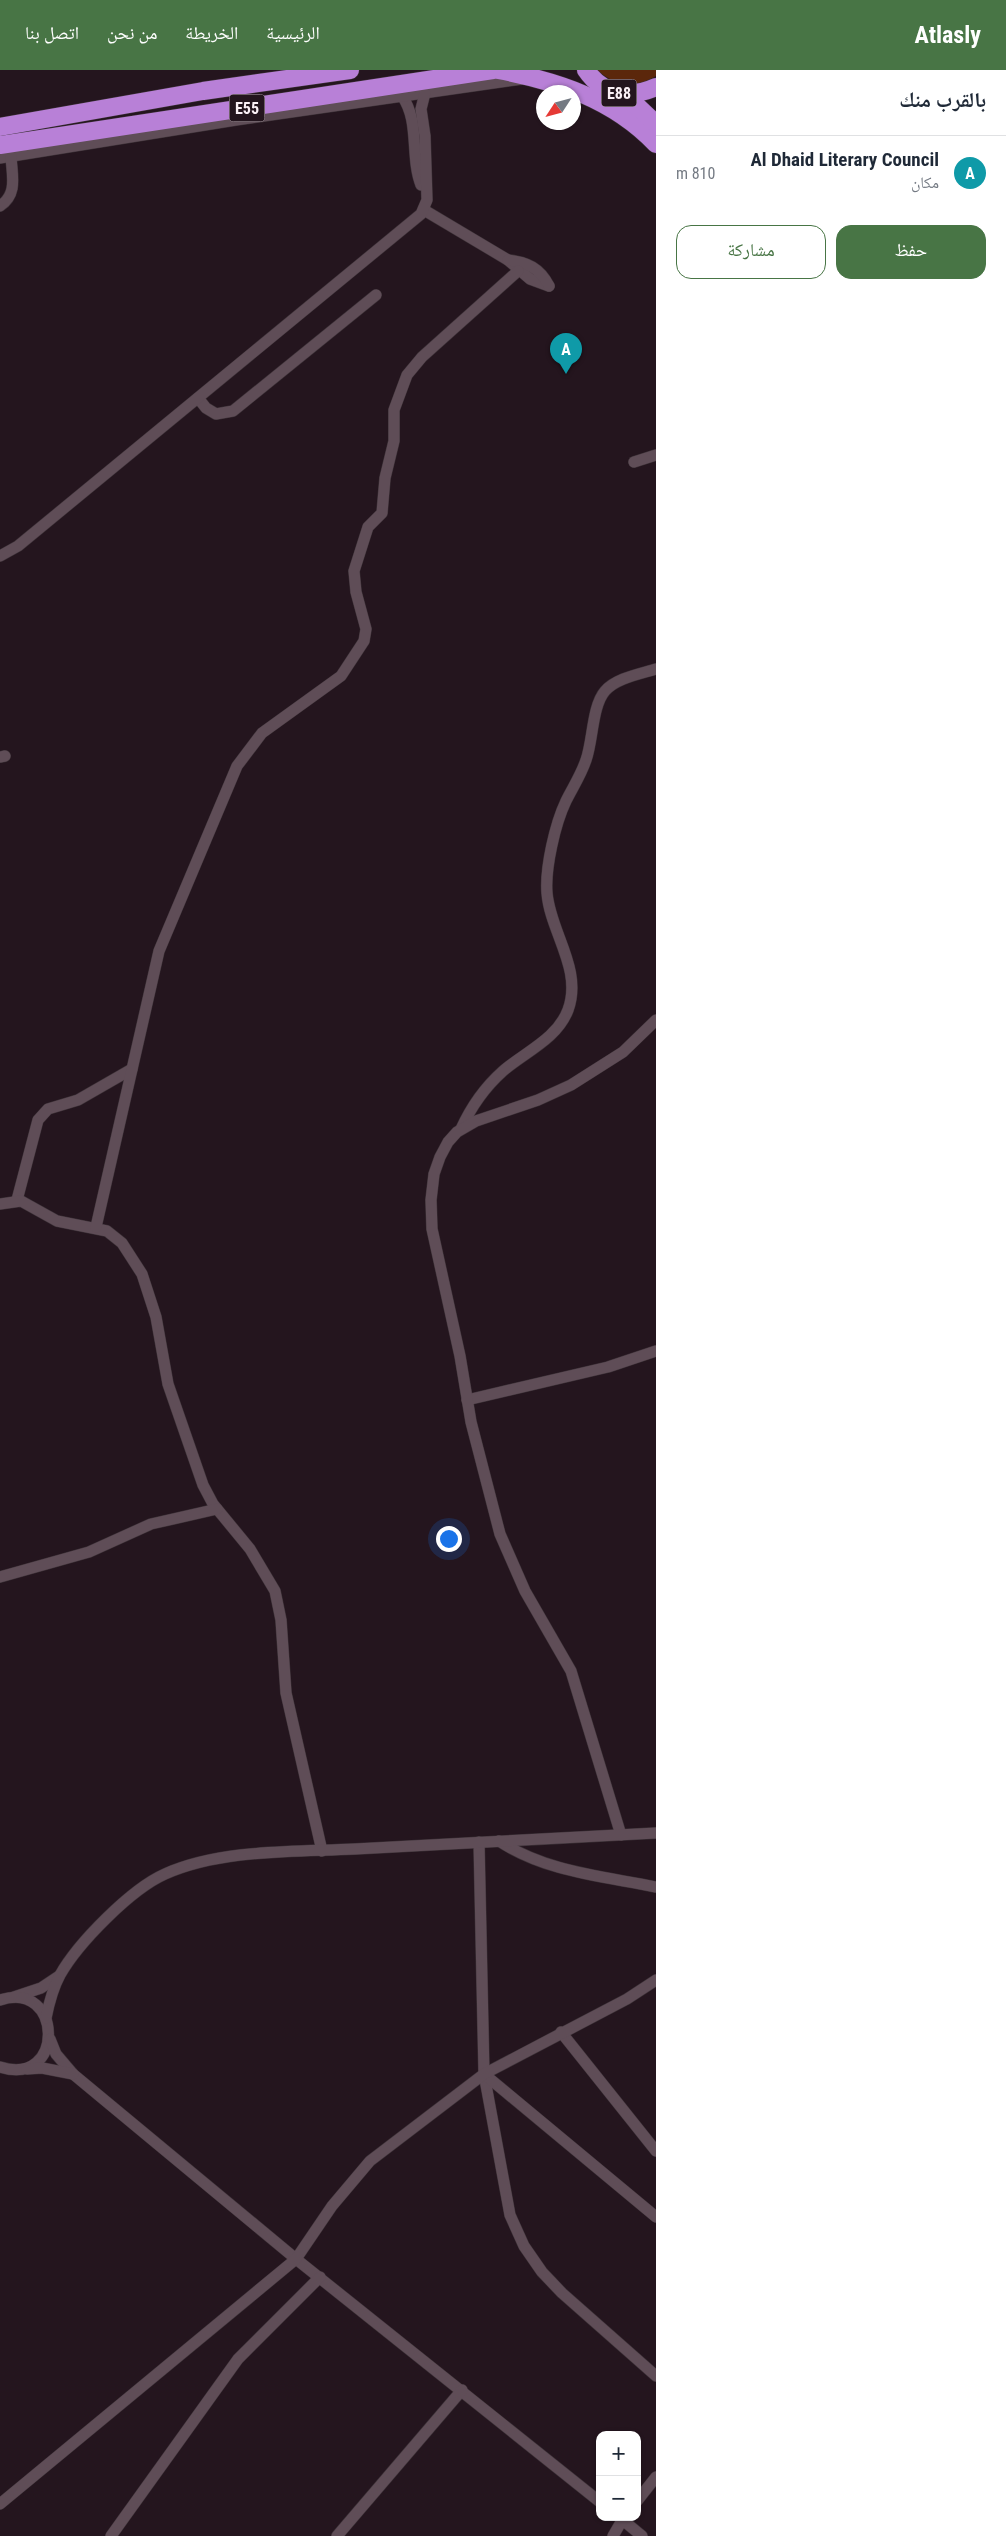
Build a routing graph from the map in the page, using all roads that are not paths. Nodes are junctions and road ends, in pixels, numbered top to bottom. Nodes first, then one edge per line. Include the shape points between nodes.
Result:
1 (350, 70) edge
2 (572, 70) edge
3 (493, 74) edge
4 (591, 76) edge
5 (656, 87) edge
6 (425, 93) junction
7 (617, 93) junction
8 (402, 96) junction
9 (416, 118) junction
10 (656, 124) edge
11 (0, 127) edge
12 (656, 144) edge
13 (4, 153) edge
14 (0, 206) edge
15 (424, 210) junction
16 (508, 260) junction
17 (518, 271) junction
18 (376, 295) dead end
19 (198, 398) junction
20 (656, 455) edge
21 (634, 462) dead end
22 (0, 556) edge
23 (656, 668) edge
24 (656, 1020) edge
25 (132, 1069) junction
26 (461, 1129) junction
27 (17, 1200) junction
28 (0, 1204) edge
29 (96, 1227) junction
30 (656, 1351) edge
31 (467, 1400) junction
32 (217, 1510) junction
33 (0, 1576) edge
34 (656, 1833) edge
35 (621, 1835) junction
36 (499, 1841) junction
37 (479, 1842) junction
38 (322, 1851) junction
39 (656, 1887) edge
40 (60, 1976) junction
41 (656, 1980) edge
42 (5, 1999) edge
43 (46, 2018) junction
44 (561, 2032) junction
45 (50, 2039) junction
46 (0, 2068) edge
47 (23, 2069) junction
48 (73, 2074) junction
49 (484, 2074) junction
50 (656, 2151) edge
51 (656, 2218) edge
52 (296, 2259) junction
53 (320, 2277) junction
54 (656, 2376) edge
55 (462, 2390) junction
56 (656, 2477) edge
57 (641, 2496) edge
58 (596, 2499) edge
59 (0, 2504) edge
60 (620, 2521) edge
61 (625, 2521) edge
62 (111, 2536) edge
63 (338, 2536) edge
64 (613, 2536) edge
65 (642, 2536) edge

1 - 11 highway, E55 via 203,91
2 - 4 highway
3 - 6 street
3 - 12 highway via 557,83 604,103 625,116
3 - 13 highway, E55
4 - 7 highway, E88
5 - 7 highway, E88 via 643,93
6 - 8 street
6 - 9 street
7 - 10 highway, E88
8 - 9 street
8 - 13 street
9 - 15 street via 416,164 427,200
13 - 14 street via 13,190 11,197
15 - 16 street
15 - 19 street
16 - 17 street
16 - 17 street via 532,266 549,286
17 - 25 street via 409,371 394,410 394,442 382,513 368,528 355,566 356,592 366,629 364,641 341,676 262,733 237,766 159,951
18 - 19 street via 233,411 216,414
19 - 22 street via 18,546
20 - 21 street
23 - 26 street via 617,682 601,696 586,760 561,815 548,866 546,891 571,972 571,999 565,1016 548,1037 490,1084
24 - 26 street via 627,1049 571,1085
25 - 27 street via 78,1100 44,1112 38,1120
25 - 29 street
26 - 31 street via 448,1142 438,1163 430,1210
27 - 28 street
27 - 29 street via 56,1221 72,1226
29 - 32 street via 122,1242 142,1274 156,1317 172,1400 202,1486
30 - 31 street via 572,1376
31 - 35 street via 480,1464 504,1545 533,1605 571,1671
32 - 33 street via 151,1524 89,1552
32 - 38 street via 250,1549 275,1591 281,1620 286,1693
34 - 35 street
35 - 36 street
36 - 37 street
36 - 39 street via 546,1865
37 - 38 street
37 - 49 street
38 - 40 street via 213,1859 164,1875 141,1888 102,1924
40 - 42 street via 36,1990
40 - 43 street
41 - 44 street via 627,1999
42 - 43 street via 31,2002
43 - 45 street
44 - 49 street
44 - 50 street
45 - 47 street via 43,2055
45 - 48 street via 56,2054
46 - 47 street
47 - 48 street via 42,2068
48 - 52 street
49 - 51 street
49 - 52 street via 370,2161 336,2200
49 - 54 street via 510,2215 524,2246 562,2293
52 - 53 street
52 - 59 street
53 - 55 street
53 - 62 street via 238,2359
55 - 58 street
55 - 63 street
56 - 57 street
60 - 64 street
61 - 65 street

